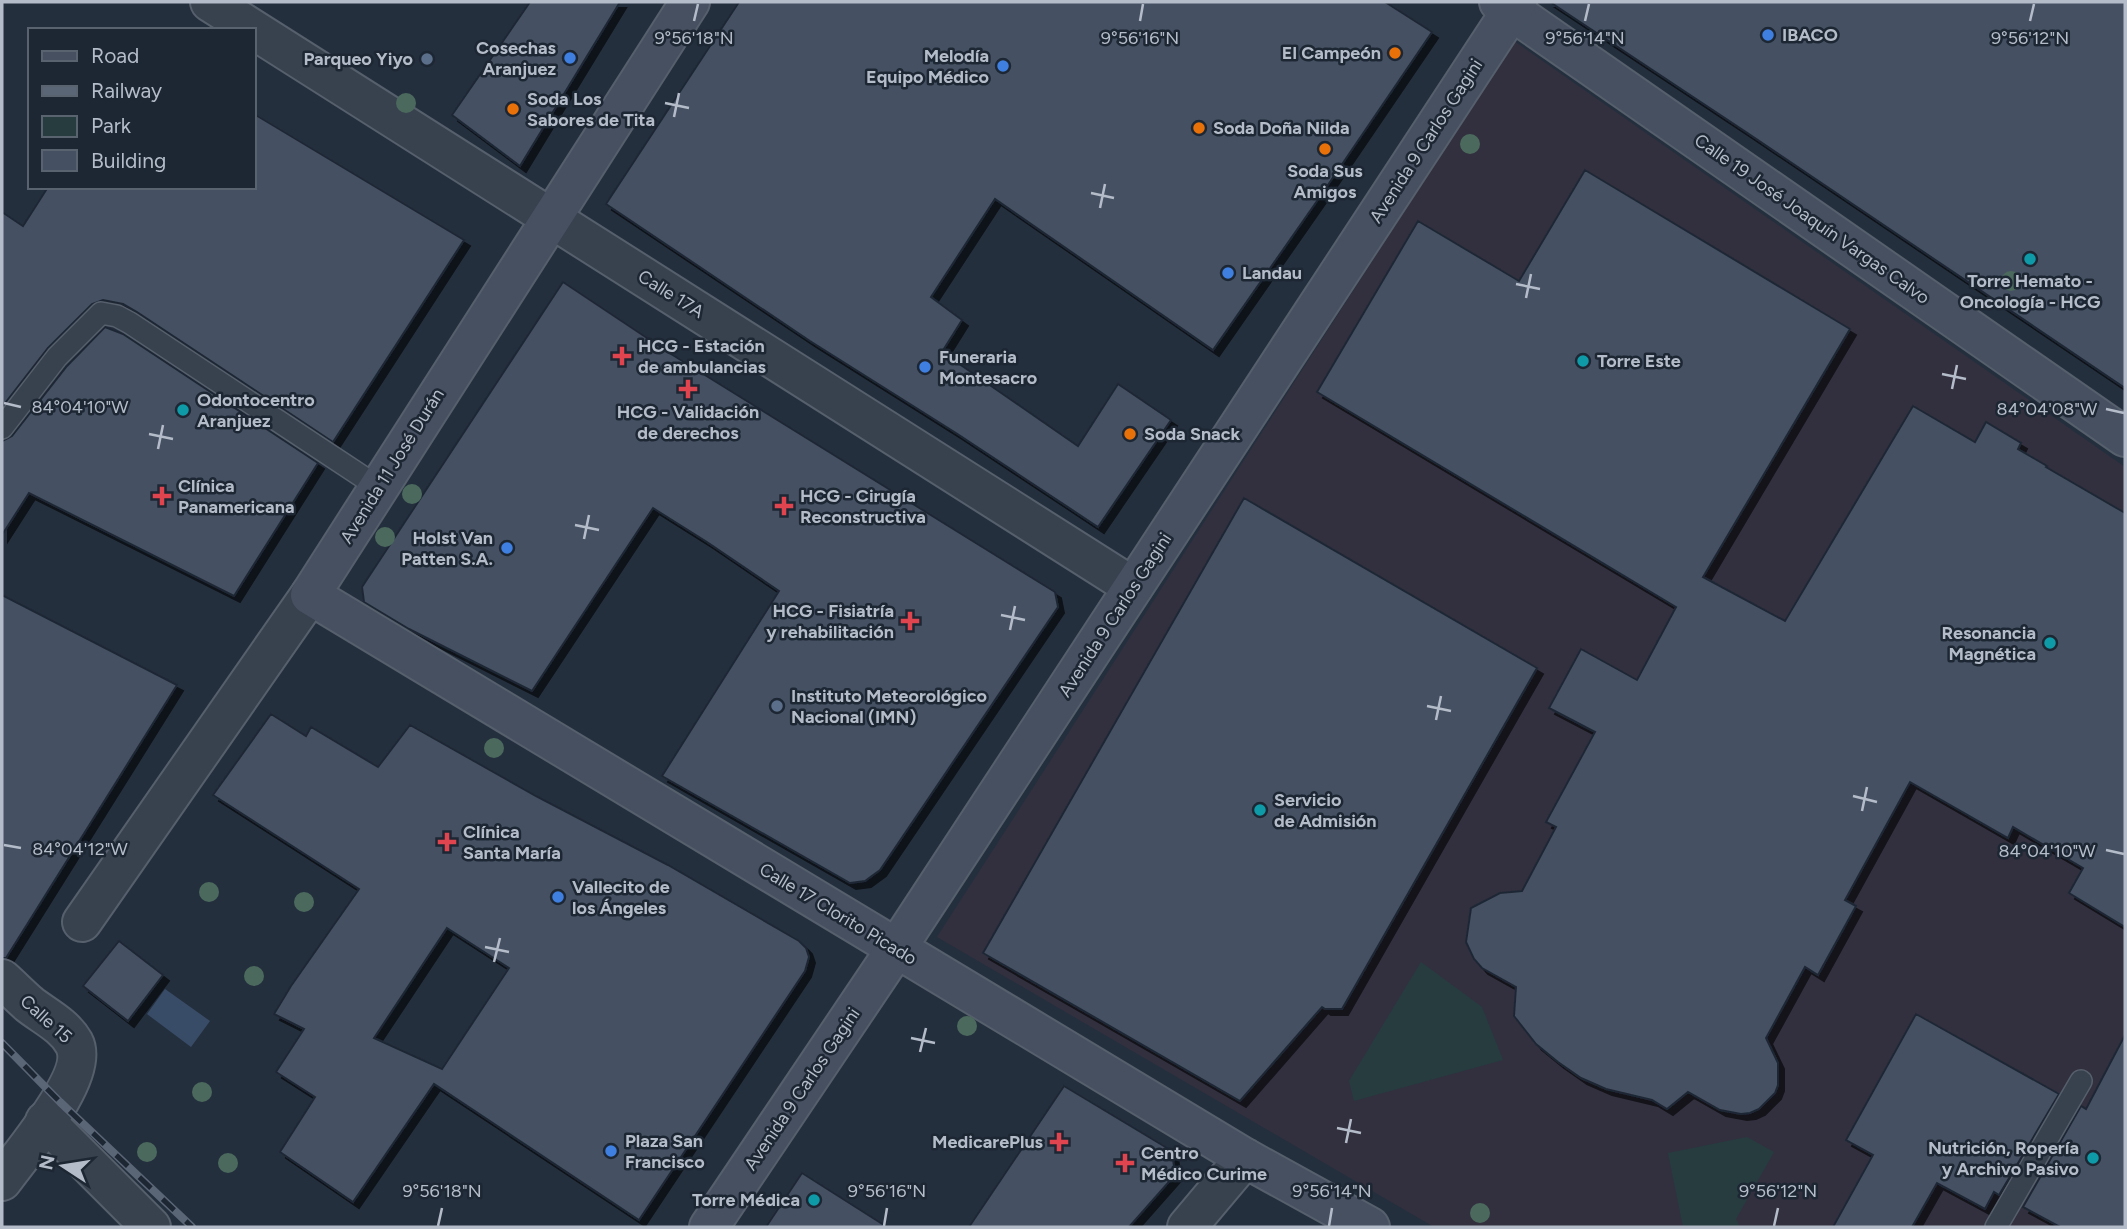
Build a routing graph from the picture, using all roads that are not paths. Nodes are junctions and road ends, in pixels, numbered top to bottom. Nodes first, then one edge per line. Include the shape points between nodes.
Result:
1 (210, 2) edge
2 (690, 2) edge
3 (1509, 5) edge
4 (251, 28) edge
5 (256, 31) edge
6 (550, 217) junction
7 (2, 428) edge
8 (2125, 436) edge
9 (378, 488) junction
10 (1133, 587) junction
11 (310, 595) junction
12 (82, 922) dead end
13 (896, 949) junction
14 (2, 979) edge
15 (2081, 1081) dead end
16 (45, 1121) junction
17 (1245, 1158) junction
18 (2, 1181) edge
19 (151, 1227) edge
20 (709, 1227) edge
21 (1187, 1227) edge
22 (1370, 1227) edge
23 (1996, 1227) edge

1 - 4 street, Calle 17A
2 - 6 street, Avenida 11 José Durán
3 - 8 street, Calle 19 José Joaquín Vargas Calvo
3 - 10 street, Avenida 9 Carlos Gagini
5 - 6 street, Calle 17A
6 - 9 street, Avenida 11 José Durán
6 - 10 street, Calle 17A
7 - 9 lane via 57,357 101,313 131,323
9 - 11 street, Avenida 11 José Durán
10 - 13 street, Avenida 9 Carlos Gagini
11 - 12 street, Avenida 11 José Durán
11 - 13 street, Calle 17 Clorito Picado
13 - 17 street, Calle 17 Clorito Picado
13 - 20 street, Avenida 9 Carlos Gagini
14 - 16 street, Calle 15 via 66,1031 75,1045 76,1065 60,1102
15 - 23 lane
16 - 18 street
16 - 19 street
17 - 21 street
17 - 22 street, Calle 17 Clorito Picado

